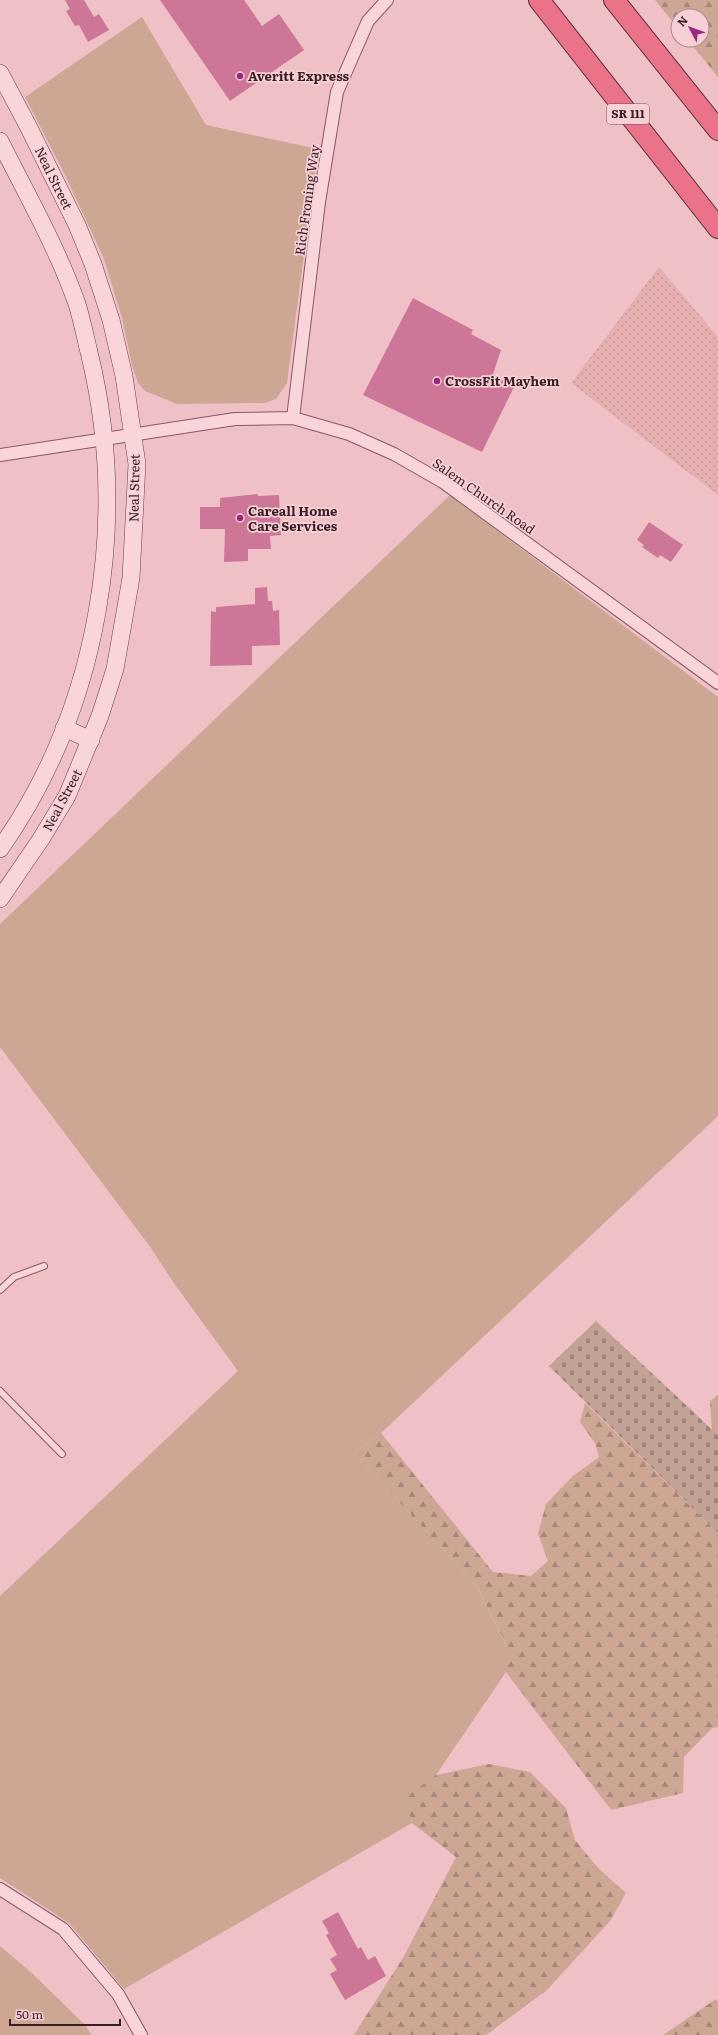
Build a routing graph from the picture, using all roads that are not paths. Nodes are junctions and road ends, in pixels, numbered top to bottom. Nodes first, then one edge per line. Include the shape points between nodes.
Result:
1 (388, 0) edge
2 (539, 0) edge
3 (614, 0) edge
4 (0, 74) edge
5 (718, 130) edge
6 (0, 141) edge
7 (718, 228) edge
8 (292, 418) junction
9 (134, 434) junction
10 (105, 438) junction
11 (0, 455) edge
12 (718, 683) edge
13 (64, 728) junction
14 (91, 740) junction
15 (0, 849) edge
16 (0, 899) edge
17 (44, 1266) dead end
18 (0, 1290) edge
19 (0, 1391) edge
20 (62, 1454) dead end
21 (0, 1889) edge
22 (141, 2035) edge

1 - 8 street, Rich Froning Way via 368,21 337,92 319,202
2 - 7 highway, SR 111
3 - 5 highway
4 - 9 main road, Neal Street via 32,133 93,264 111,320
6 - 10 main road, Neal Street via 57,252 77,306 95,379
8 - 9 street, Salem Church Road via 235,419
8 - 12 street, Salem Church Road via 349,434 394,454 443,482
9 - 10 street, Salem Church Road
9 - 14 main road, Neal Street via 137,464 131,578 115,669
10 - 11 street, Salem Church Road
10 - 13 main road, Neal Street via 107,499 104,575 90,653
13 - 14 main road
13 - 15 main road, Neal Street via 42,776
14 - 16 main road, Neal Street via 67,796
17 - 18 lane via 14,1277
19 - 20 lane
21 - 22 street via 63,1929 118,1994

